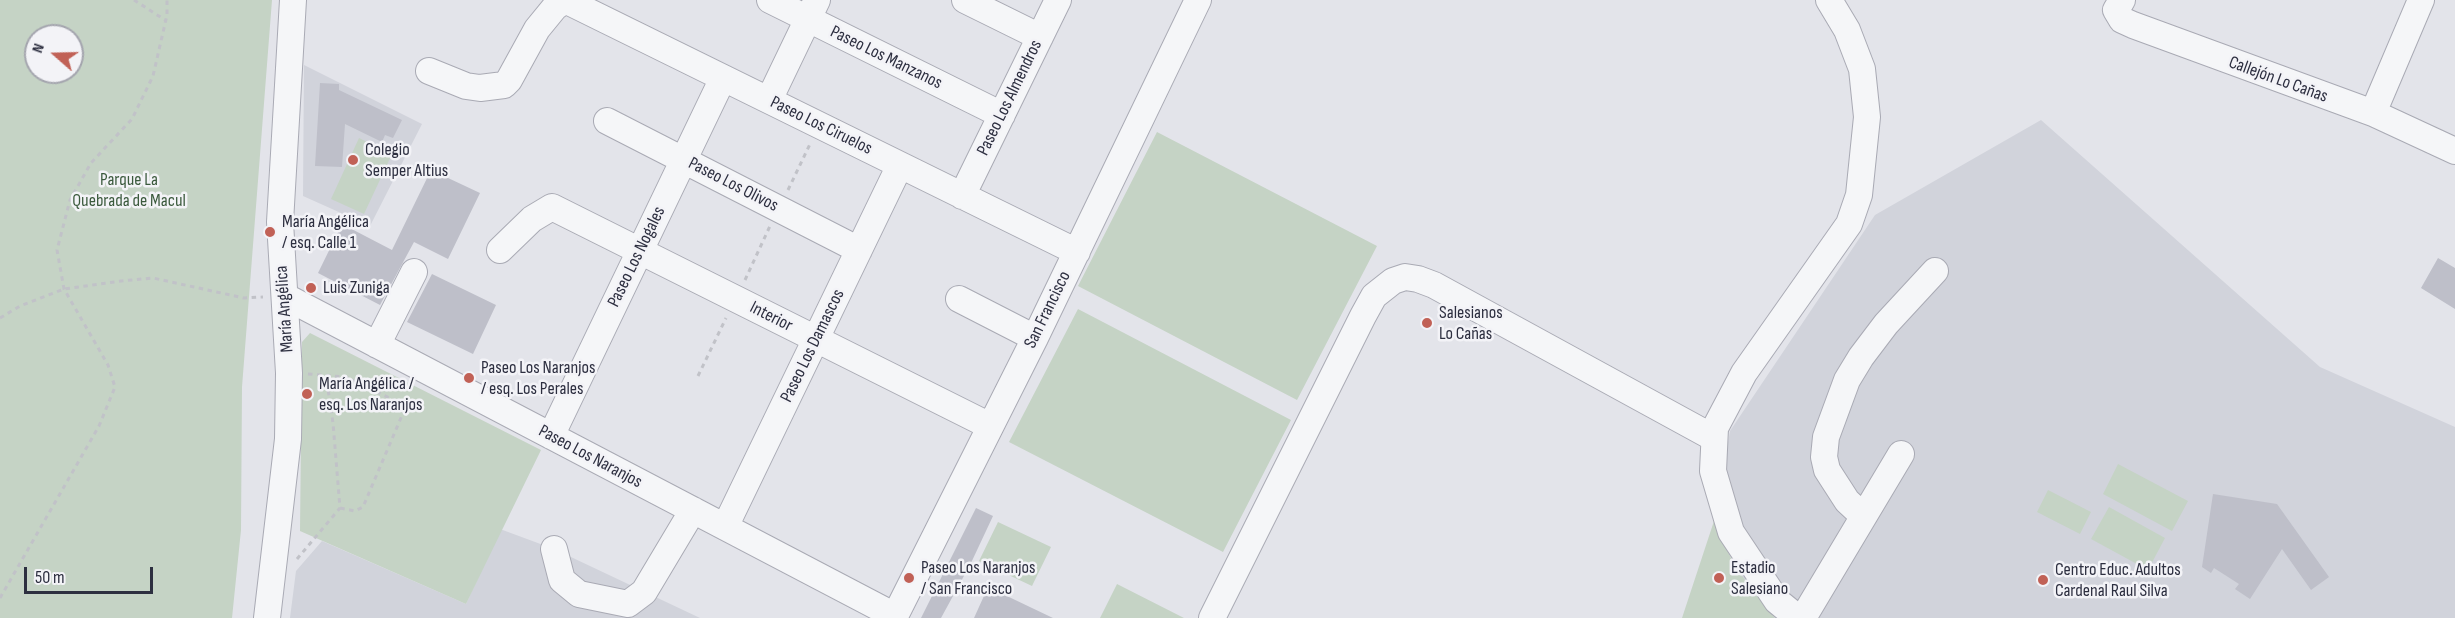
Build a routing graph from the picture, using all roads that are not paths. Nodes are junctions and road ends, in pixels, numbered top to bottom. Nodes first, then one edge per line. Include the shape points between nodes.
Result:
1 (293, 0) edge
2 (565, 0) edge
3 (770, 0) edge
4 (965, 0) edge
5 (1058, 0) edge
6 (1198, 0) edge
7 (1829, 0) edge
8 (2122, 0) edge
9 (2421, 0) edge
10 (812, 9) edge
11 (1040, 37) junction
12 (429, 71) dead end
13 (723, 78) junction
14 (768, 100) junction
15 (2373, 113) junction
16 (1002, 115) junction
17 (607, 121) dead end
18 (2455, 151) edge
19 (684, 160) junction
20 (900, 165) junction
21 (962, 196) junction
22 (500, 250) dead end
23 (859, 250) junction
24 (640, 251) junction
25 (1077, 252) junction
26 (1935, 271) dead end
27 (414, 272) dead end
28 (286, 297) junction
29 (959, 299) dead end
30 (1035, 338) junction
31 (816, 339) junction
32 (377, 345) junction
33 (990, 426) junction
34 (551, 436) junction
35 (1714, 438) junction
36 (1900, 454) dead end
37 (693, 510) junction
38 (1862, 515) junction
39 (725, 527) junction
40 (554, 549) dead end
41 (895, 617) edge
42 (267, 618) edge
43 (1212, 618) edge
44 (1800, 618) edge

1 - 28 street, María Angélica via 280,222
2 - 12 street via 537,29 504,85 466,86
2 - 13 street, Paseo Los Ciruelos
3 - 10 street, Paseo Los Manzanos
4 - 11 street
5 - 11 street, Paseo Los Almendros
6 - 25 street, San Francisco
7 - 35 street via 1847,30 1862,69 1867,117 1859,195 1849,224 1744,373 1715,428
8 - 15 street, Callejón Lo Cañas via 2116,10 2122,20 2133,25
9 - 15 street
10 - 14 street
10 - 16 street, Paseo Los Manzanos
11 - 16 street, Paseo Los Almendros
13 - 14 street, Paseo Los Ciruelos
13 - 19 street, Paseo Los Nogales
14 - 20 street, Paseo Los Ciruelos
15 - 18 street, Callejón Lo Cañas
16 - 21 street, Paseo Los Almendros
17 - 19 street, Paseo Los Olivos
19 - 23 street, Paseo Los Olivos
19 - 24 street, Paseo Los Nogales
20 - 21 street, Paseo Los Ciruelos
20 - 23 street, Paseo Los Damascos
21 - 25 street, Paseo Los Ciruelos
22 - 24 street, Interior via 532,219 552,207
23 - 31 street, Paseo Los Damascos
24 - 31 street, Interior
24 - 34 street, Paseo Los Nogales
25 - 30 street, San Francisco
26 - 38 street via 1861,357 1847,380 1826,436 1827,470 1847,501
27 - 32 street
28 - 32 street, Paseo Los Naranjos
28 - 42 street, María Angélica via 287,459
29 - 30 street
30 - 33 street, San Francisco
31 - 33 street, Interior
31 - 39 street, Paseo Los Damascos
32 - 34 street, Paseo Los Naranjos
33 - 41 street, San Francisco
34 - 37 street, Paseo Los Naranjos
35 - 43 street via 1434,285 1411,278 1393,281 1374,296 1363,316
35 - 44 street via 1713,471 1731,532 1777,601
36 - 38 street
37 - 39 street, Paseo Los Naranjos
37 - 40 street via 644,592 628,604 579,594 562,580
38 - 44 street
39 - 41 street, Paseo Los Naranjos

